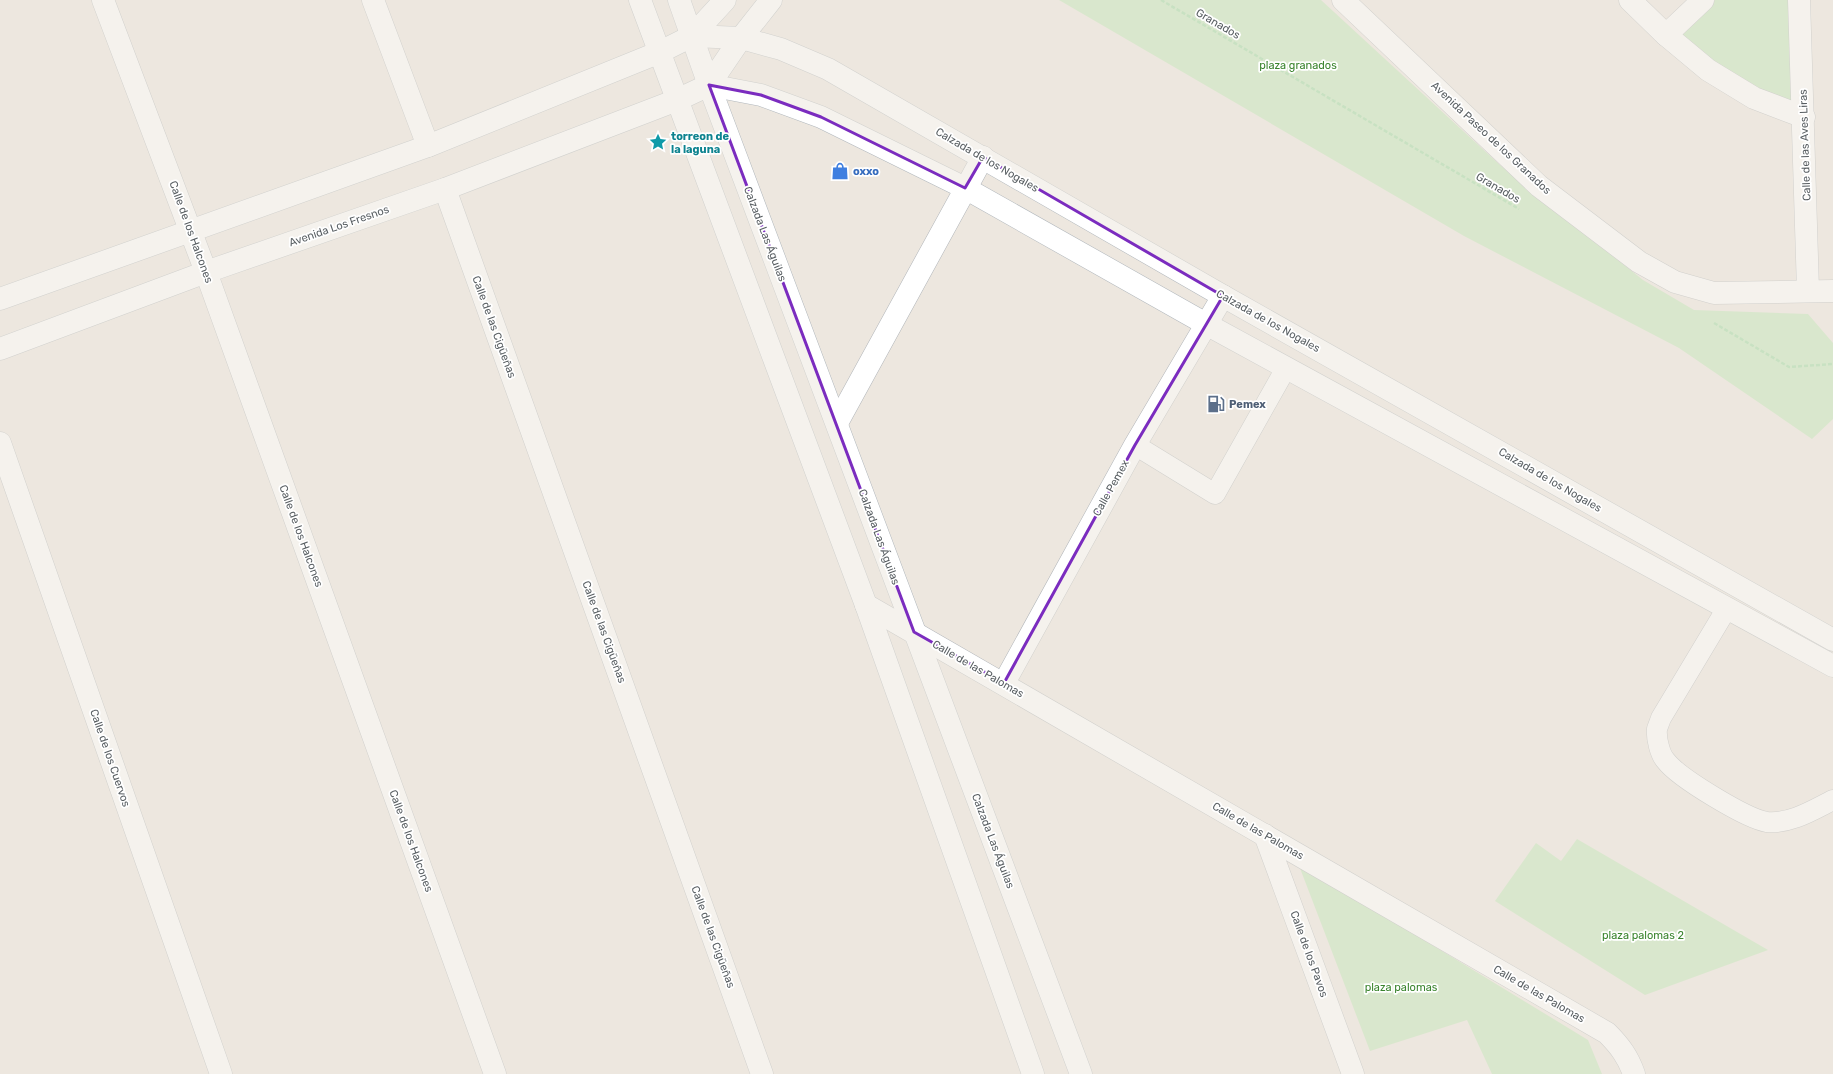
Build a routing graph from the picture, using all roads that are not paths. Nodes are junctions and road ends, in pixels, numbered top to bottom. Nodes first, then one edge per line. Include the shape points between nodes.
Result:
1 (103, 0) edge
2 (373, 0) edge
3 (640, 0) edge
4 (679, 0) edge
5 (725, 0) edge
6 (771, 0) edge
7 (1343, 0) edge
8 (1630, 0) edge
9 (1703, 0) edge
10 (1799, 0) edge
11 (1666, 35) junction
12 (692, 36) junction
13 (741, 38) junction
14 (660, 52) junction
15 (709, 85) junction
16 (677, 100) junction
17 (1804, 117) junction
18 (428, 146) junction
19 (983, 157) junction
20 (965, 188) junction
21 (445, 189) junction
22 (191, 230) junction
23 (206, 272) junction
24 (1808, 290) junction
25 (1833, 291) edge
26 (1223, 296) junction
27 (0, 299) edge
28 (1206, 324) junction
29 (0, 349) edge
30 (1286, 368) junction
31 (836, 423) junction
32 (0, 443) edge
33 (1135, 445) junction
34 (1503, 453) junction
35 (1490, 479) junction
36 (866, 605) junction
37 (1726, 608) junction
38 (1814, 630) junction
39 (914, 632) junction
40 (1833, 640) edge
41 (1804, 649) junction
42 (1833, 666) edge
43 (1004, 683) junction
44 (1833, 800) edge
45 (1265, 835) junction
46 (221, 1074) edge
47 (495, 1074) edge
48 (762, 1074) edge
49 (1033, 1074) edge
50 (1081, 1074) edge
51 (1353, 1074) edge
52 (1634, 1074) edge

1 - 22 street, Calle de los Halcones
2 - 18 street
3 - 14 street
4 - 12 street, Calzada Las Águilas
5 - 12 street
6 - 13 street
7 - 24 street, Avenida Paseo de los Granados via 1539,186 1639,262 1674,282 1714,293
8 - 11 street
9 - 11 street
10 - 17 street, Calle de las Aves Liras
11 - 17 street via 1708,70 1748,94
12 - 13 street, Calzada de los Nogales
12 - 14 street
12 - 15 street, Calzada Las Águilas
13 - 15 street
13 - 19 street, Calzada de los Nogales via 781,49 828,69
14 - 16 street
14 - 18 street
15 - 16 street, Avenida Los Fresnos
15 - 20 street via 761,95 820,117
15 - 31 street, Calzada Las Águilas
16 - 21 street, Avenida Los Fresnos
16 - 36 street
17 - 24 street, Calle de las Aves Liras
18 - 22 street
19 - 20 street
19 - 26 street, Calzada de los Nogales
20 - 28 street
20 - 31 street
21 - 23 street, Avenida Los Fresnos
21 - 48 street, Calle de las Cigüeñas
22 - 23 street, Calle de los Halcones
22 - 27 street
23 - 29 street, Avenida Los Fresnos
23 - 47 street, Calle de los Halcones
24 - 25 street, Avenida Paseo de los Granados
26 - 28 street, Calle Pemex
26 - 34 street, Calzada de los Nogales
28 - 30 street
28 - 33 street, Calle Pemex
30 - 33 lane via 1215,494
30 - 35 street
31 - 39 street, Calzada Las Águilas
32 - 46 street, Calle de los Cuervos
33 - 43 street, Calle Pemex
34 - 35 street
34 - 38 street, Calzada de los Nogales
35 - 37 street
36 - 39 street, Calle de las Palomas
36 - 49 street
37 - 41 street
37 - 44 lane via 1661,718 1657,730 1665,761 1715,797 1757,820 1788,820
38 - 40 street, Calzada de los Nogales
38 - 41 street
39 - 43 street, Calle de las Palomas
39 - 50 street, Calzada Las Águilas
41 - 42 street
43 - 45 street, Calle de las Palomas
45 - 51 street, Calle de los Pavos
45 - 52 street, Calle de las Palomas via 1607,1033 1622,1049

